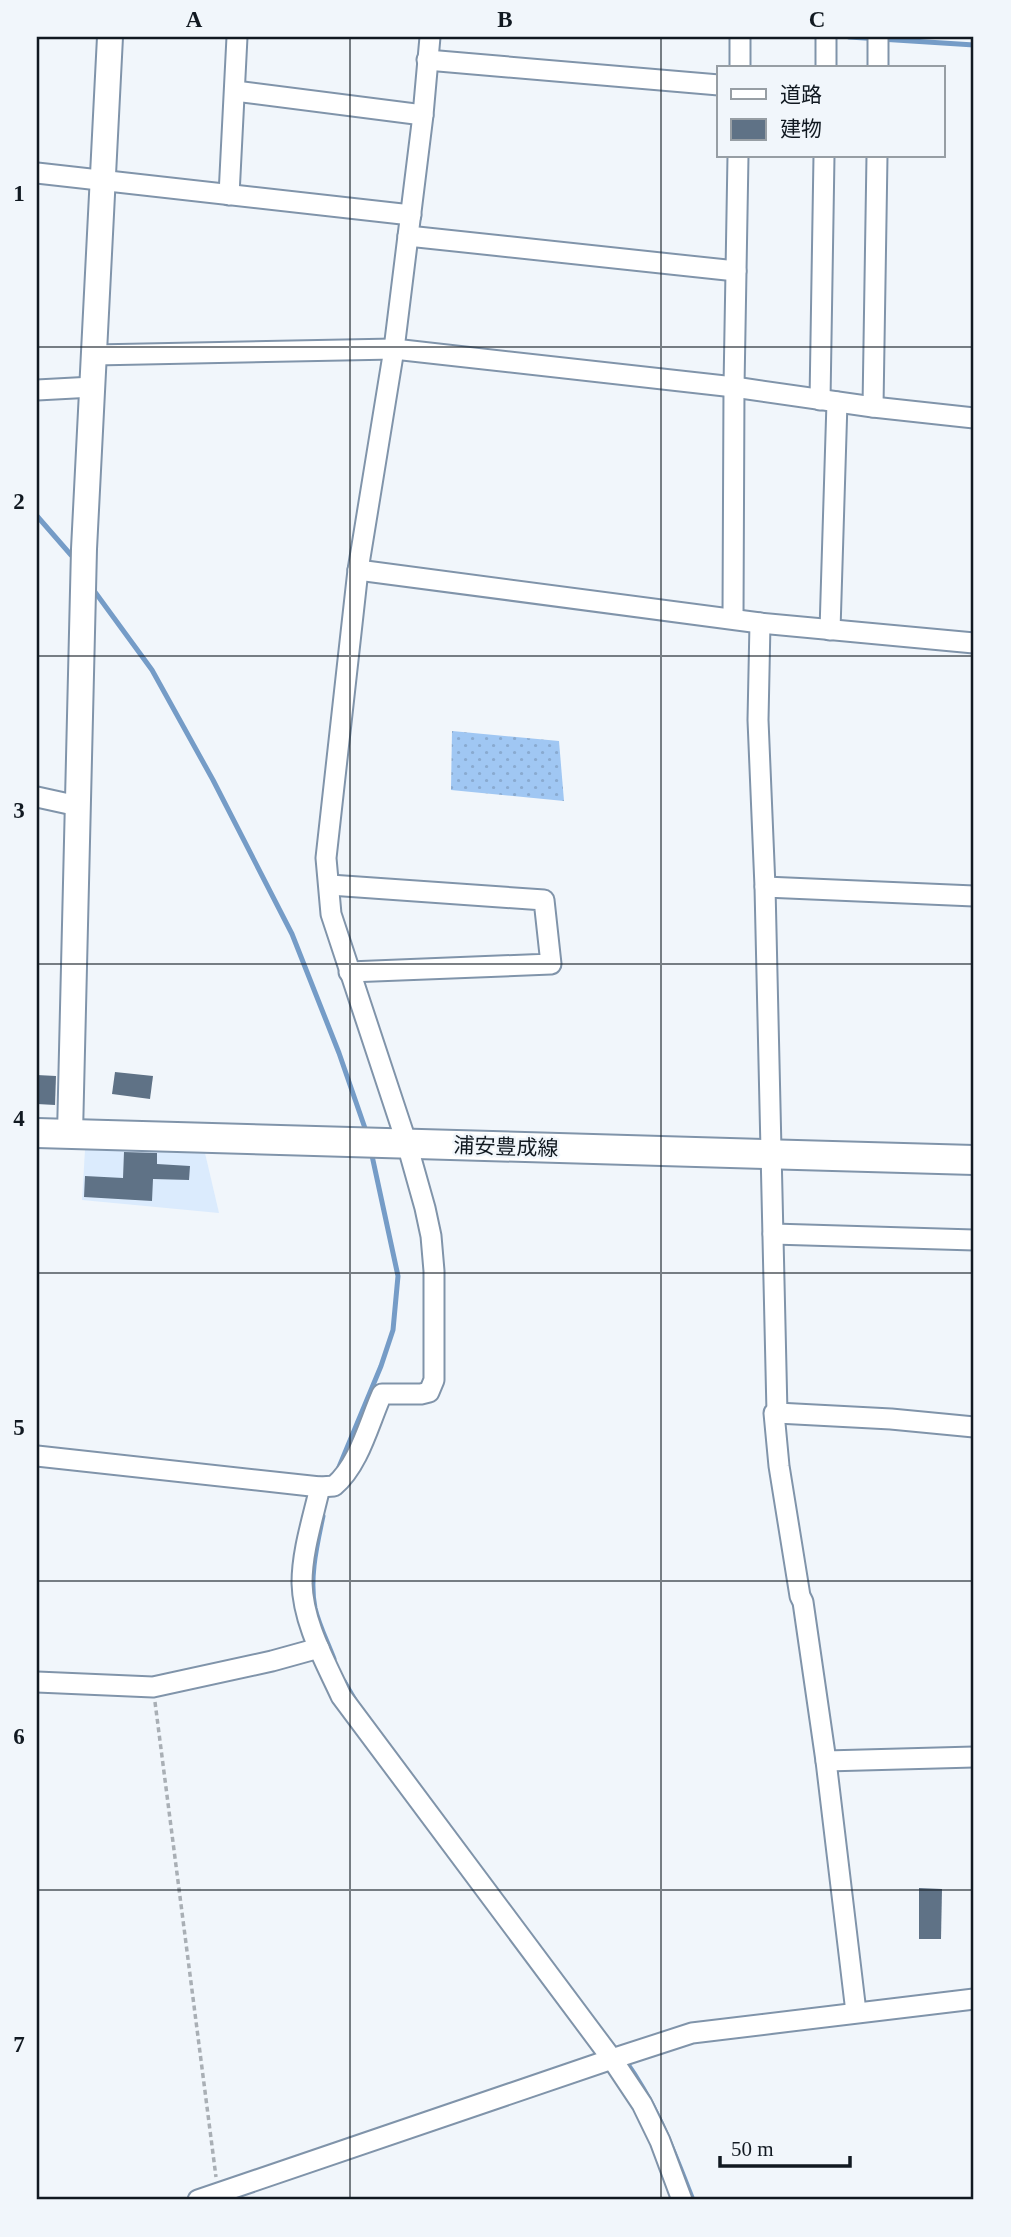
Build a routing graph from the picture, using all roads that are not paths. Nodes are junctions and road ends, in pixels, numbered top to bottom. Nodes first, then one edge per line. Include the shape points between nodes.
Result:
1 (110, 37) edge
2 (237, 37) edge
3 (430, 37) edge
4 (740, 37) edge
5 (827, 37) edge
6 (878, 40) edge
7 (427, 60) junction
8 (740, 66) edge
9 (826, 66) edge
10 (878, 66) edge
11 (717, 85) edge
12 (235, 91) junction
13 (423, 115) junction
14 (738, 158) edge
15 (824, 158) edge
16 (877, 158) edge
17 (37, 173) edge
18 (103, 181) junction
19 (229, 195) junction
20 (411, 215) junction
21 (408, 236) junction
22 (736, 271) junction
23 (394, 349) junction
24 (94, 355) junction
25 (93, 387) junction
26 (734, 387) junction
27 (37, 390) edge
28 (828, 401) junction
29 (873, 407) junction
30 (974, 418) edge
31 (358, 570) junction
32 (733, 618) junction
33 (760, 624) junction
34 (830, 629) junction
35 (974, 643) edge
36 (37, 797) edge
37 (78, 806) junction
38 (330, 885) junction
39 (765, 887) junction
40 (974, 895) edge
41 (349, 972) junction
42 (37, 1133) edge
43 (70, 1134) junction
44 (407, 1144) junction
45 (771, 1154) junction
46 (974, 1160) edge
47 (773, 1234) junction
48 (974, 1240) edge
49 (778, 1413) junction
50 (974, 1427) edge
51 (37, 1457) edge
52 (326, 1486) junction
53 (319, 1648) junction
54 (37, 1682) edge
55 (974, 1757) edge
56 (826, 1761) junction
57 (974, 1999) edge
58 (856, 2012) junction
59 (619, 2056) junction
60 (198, 2200) edge
61 (682, 2200) edge

1 - 18 street
2 - 12 street
3 - 7 street
4 - 8 street
5 - 9 street
6 - 10 street
7 - 11 street
7 - 13 street
12 - 13 street
12 - 19 street
13 - 20 street
14 - 22 street
15 - 28 street
16 - 29 street
17 - 18 street
18 - 19 street
18 - 24 street
19 - 20 street
20 - 21 street
21 - 22 street
21 - 23 street
22 - 26 street
23 - 24 street
23 - 26 street
23 - 31 street
24 - 25 street
25 - 27 street
25 - 37 street
26 - 28 street
26 - 32 street
28 - 29 street
28 - 34 street
29 - 30 street
31 - 32 street
31 - 38 street via 326,858
32 - 33 street
33 - 34 street
33 - 39 street via 758,720
34 - 35 street
36 - 37 street
37 - 43 street
38 - 41 street via 331,914
38 - 41 street via 544,900 551,964
39 - 40 street
39 - 45 street
41 - 44 street
42 - 43 main road, 浦安豊成線
43 - 44 main road, 浦安豊成線
44 - 45 main road, 浦安豊成線
44 - 52 street via 431,1236 435,1380 429,1392 382,1394 348,1470
45 - 46 main road, 浦安豊成線
45 - 47 street
47 - 48 street
47 - 49 street
49 - 50 street
49 - 56 street via 774,1413 779,1466
51 - 52 street
52 - 53 street via 307,1541 302,1583
53 - 54 street via 153,1687
53 - 59 street via 341,1696
55 - 56 street
56 - 58 street
57 - 58 street
58 - 59 street via 692,2034
59 - 60 street
59 - 61 street

